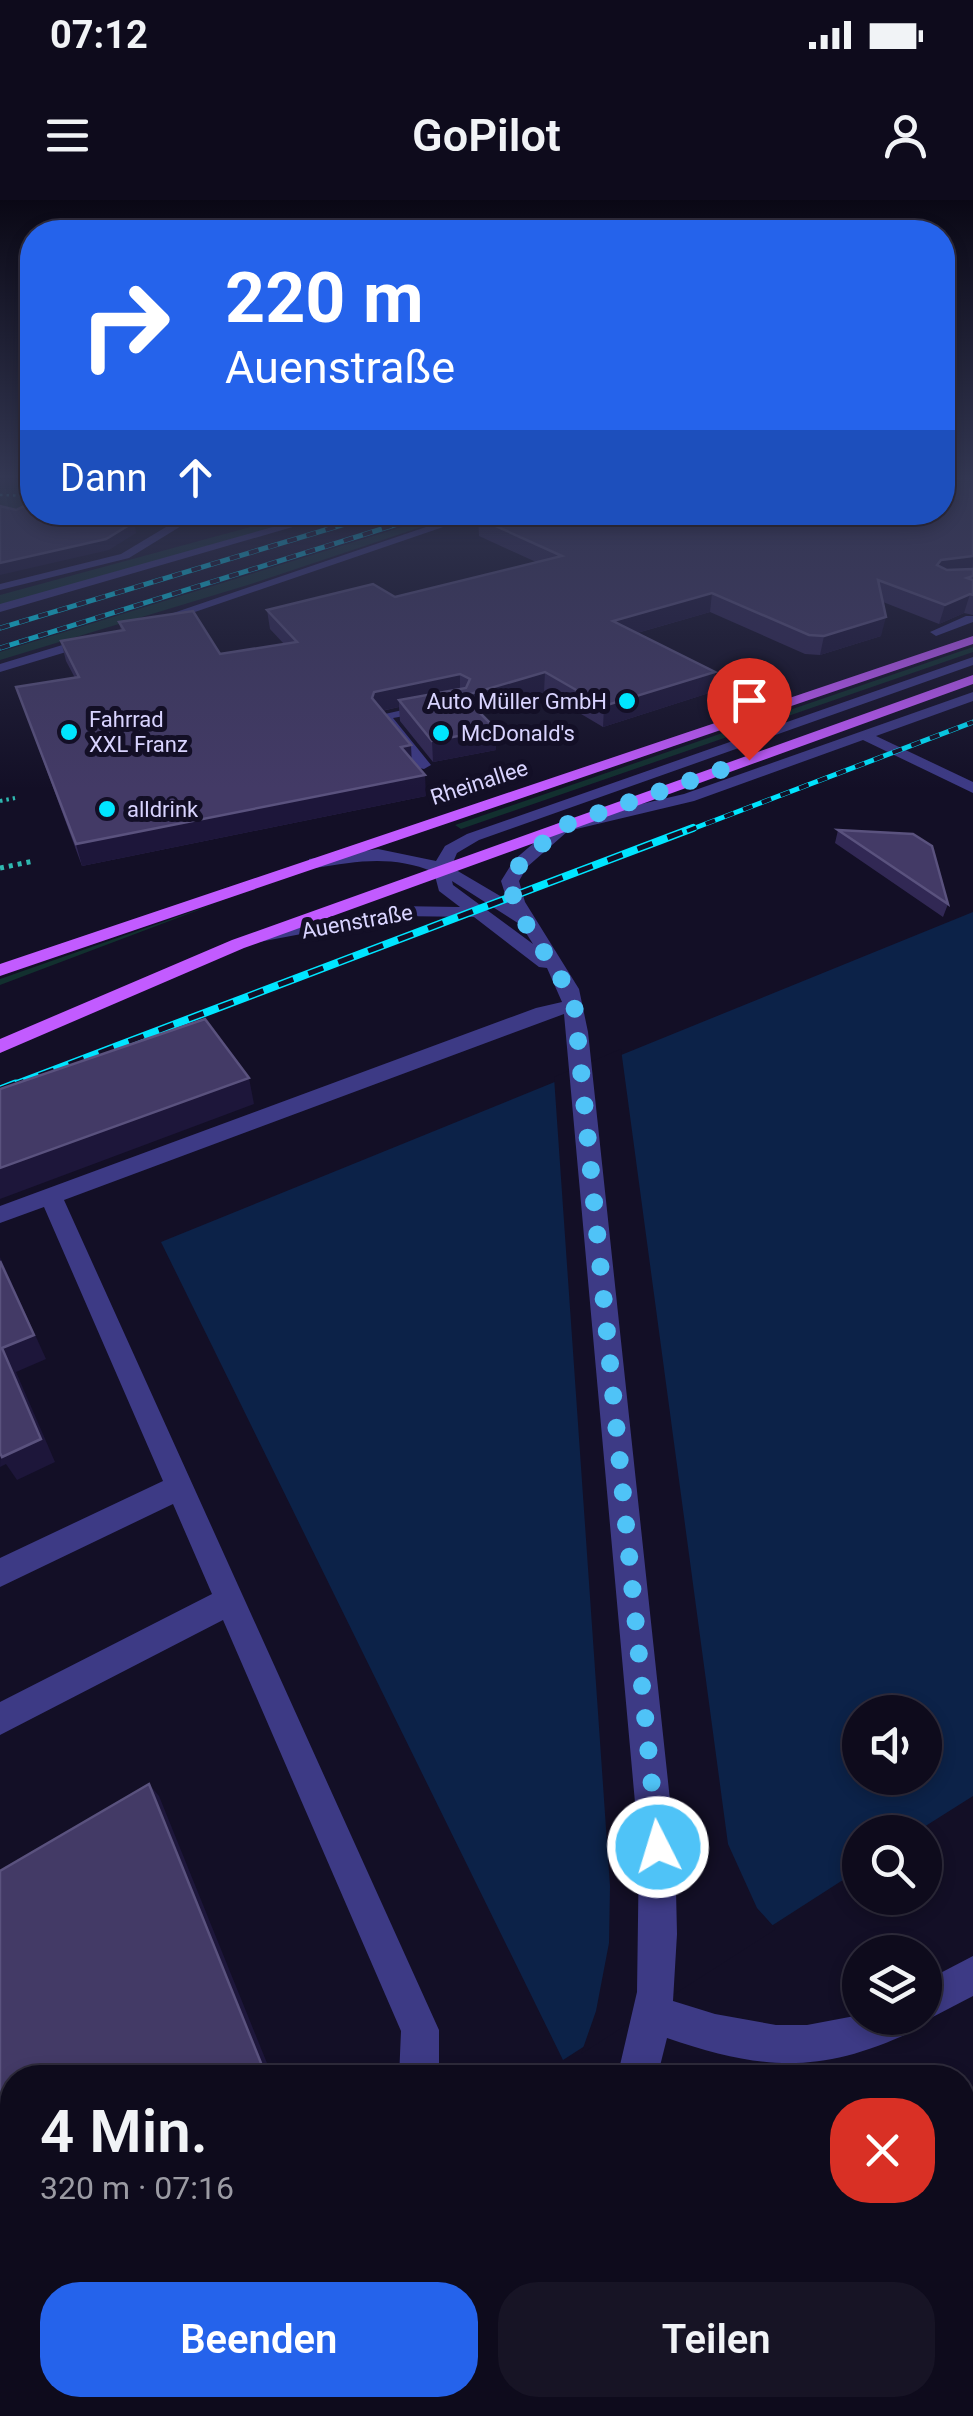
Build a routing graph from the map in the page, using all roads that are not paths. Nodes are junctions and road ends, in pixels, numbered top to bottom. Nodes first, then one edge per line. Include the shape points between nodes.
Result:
1 (90, 582) edge
2 (270, 582) edge
3 (0, 608) edge
4 (970, 619) edge
5 (142, 625) edge
6 (936, 632) edge
7 (109, 635) edge
8 (973, 640) edge
9 (973, 660) edge
10 (0, 668) edge
11 (973, 680) edge
12 (973, 696) edge
13 (441, 706) edge
14 (864, 735) junction
15 (424, 765) edge
16 (973, 788) edge
17 (562, 826) junction
18 (315, 863) junction
19 (442, 870) junction
20 (477, 912) junction
21 (530, 926) junction
22 (238, 944) junction
23 (0, 970) edge
24 (558, 972) junction
25 (574, 1006) junction
26 (0, 1047) edge
27 (50, 1196) junction
28 (0, 1214) edge
29 (180, 1487) junction
30 (0, 1573) edge
31 (230, 1601) junction
32 (0, 1719) edge
33 (973, 1975) edge
34 (942, 1992) edge
35 (654, 2014) junction
36 (852, 2035) edge
37 (419, 2065) edge
38 (640, 2065) edge

1 - 3 street
2 - 5 street
4 - 6 street
7 - 10 street
8 - 18 main road, Rheinallee
9 - 19 street, Rheinallee via 459,842
11 - 17 main road
12 - 14 street
13 - 15 street via 383,716
14 - 16 street
14 - 17 street via 690,798
17 - 19 main road
17 - 21 street, Auenstraße via 512,875 514,898
18 - 19 street, Auenstraße via 378,854
18 - 23 main road, Rheinallee
19 - 20 street, Auenstraße via 445,887
19 - 21 street, Auenstraße
19 - 22 main road
20 - 22 street, Auenstraße via 396,911
20 - 24 street, Auenstraße
21 - 24 street, Auenstraße
22 - 26 main road
24 - 25 street, Auenstraße
25 - 27 street via 542,1012
25 - 35 street, Auenstraße via 658,1847
27 - 28 street
27 - 29 street
29 - 30 street
29 - 31 street
31 - 32 street
31 - 37 street via 420,2030
33 - 34 street
35 - 36 street via 774,2046 828,2044
35 - 38 street, Auenstraße

